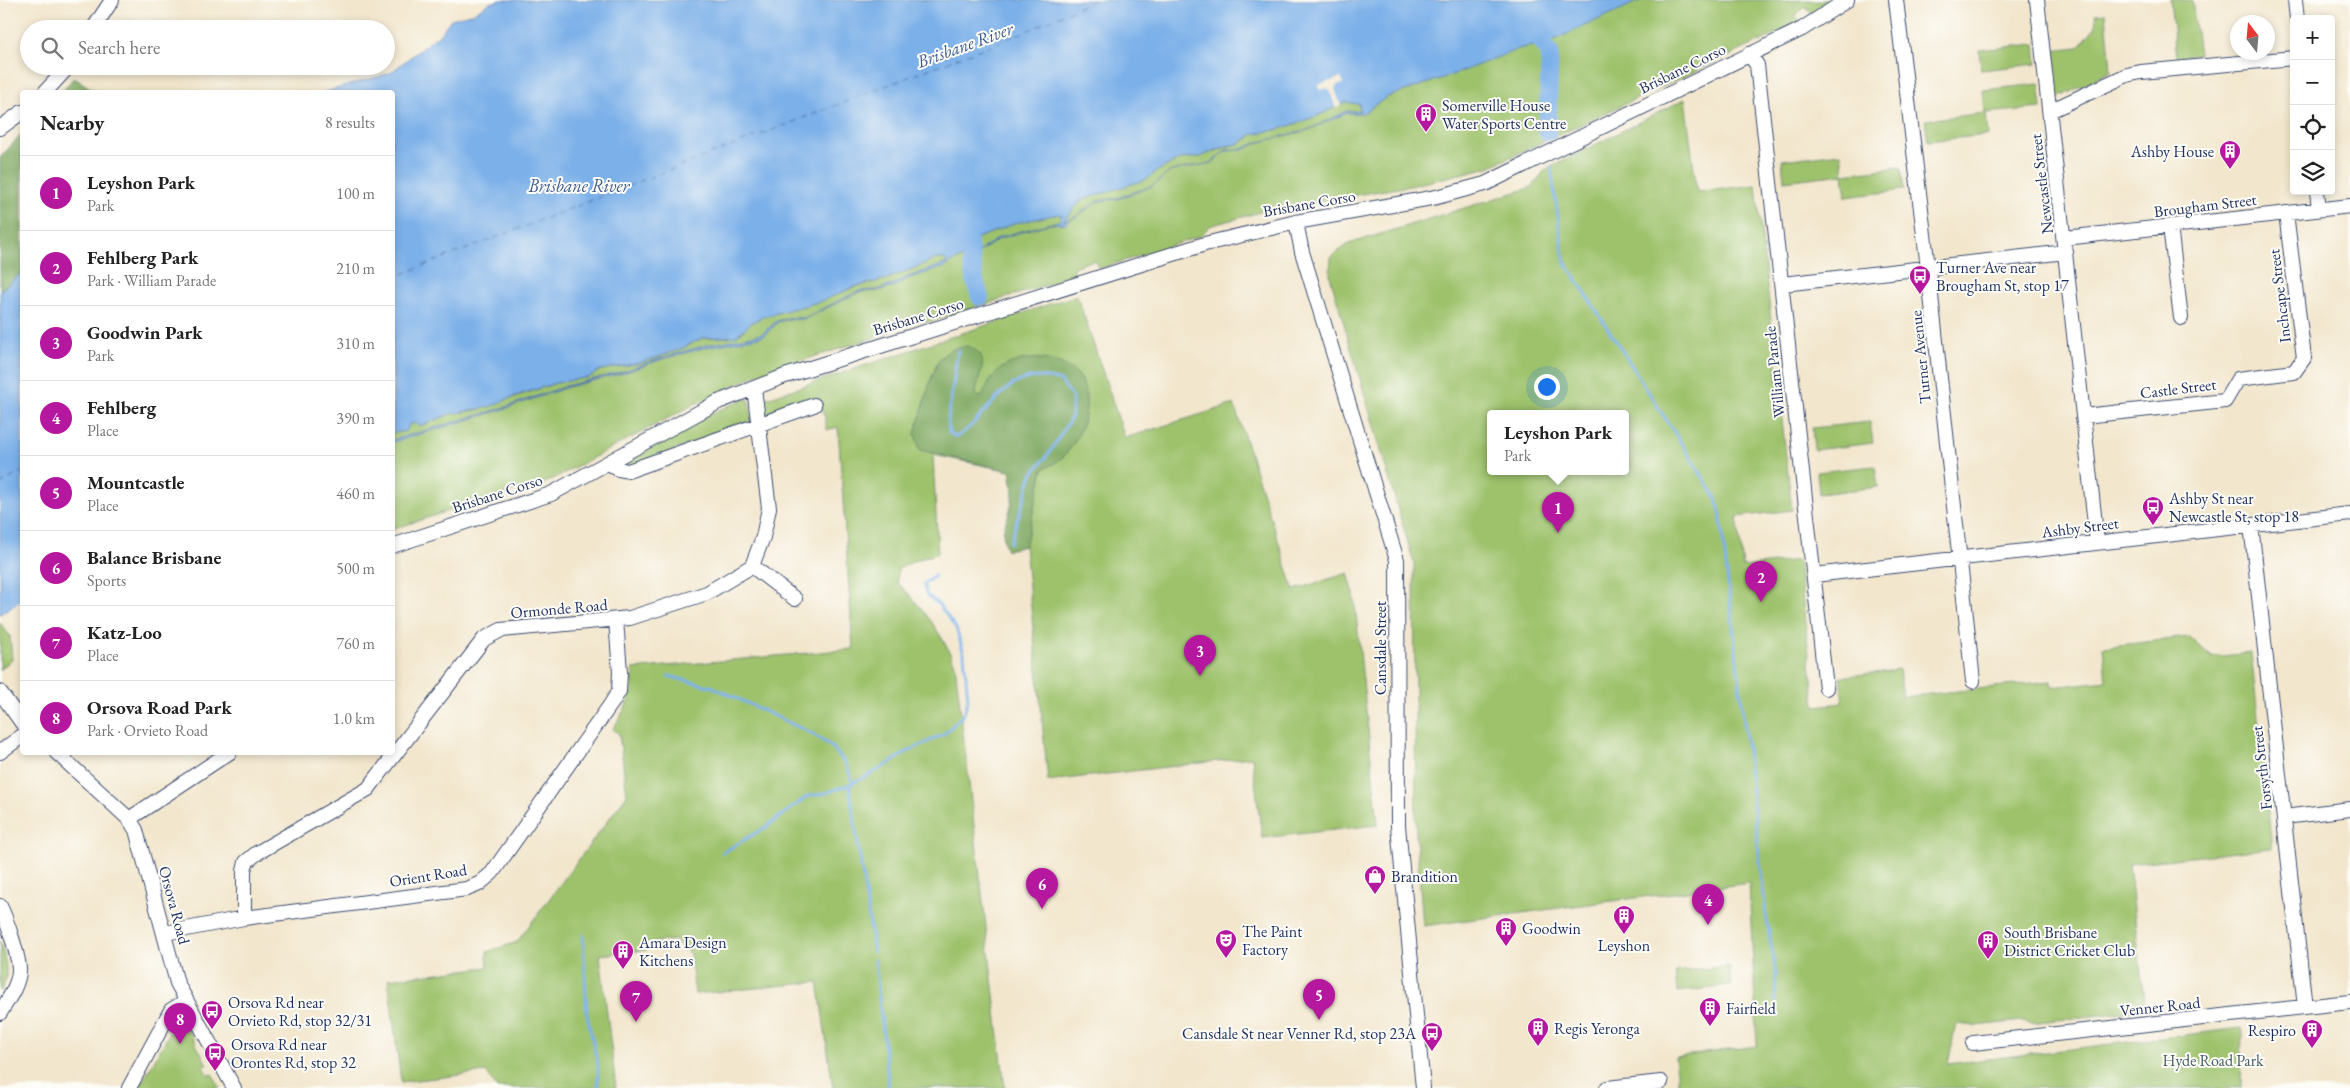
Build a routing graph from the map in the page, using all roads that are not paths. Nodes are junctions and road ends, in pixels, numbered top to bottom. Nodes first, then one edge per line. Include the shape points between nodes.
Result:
1 (112, 0) edge
2 (1847, 0) edge
3 (1896, 0) edge
4 (2037, 0) edge
5 (2295, 0) edge
6 (2297, 15) edge
7 (99, 20) edge
8 (1749, 54) junction
9 (2290, 58) edge
10 (61, 75) edge
11 (47, 90) edge
12 (2050, 111) junction
13 (20, 113) edge
14 (0, 128) edge
15 (2317, 195) edge
16 (2350, 206) edge
17 (2319, 209) junction
18 (2286, 213) junction
19 (1296, 222) junction
20 (2170, 226) junction
21 (2066, 245) junction
22 (1928, 268) junction
23 (1782, 284) junction
24 (2181, 318) dead end
25 (2294, 372) joint
26 (754, 388) junction
27 (814, 405) dead end
28 (2084, 416) junction
29 (759, 425) junction
30 (609, 463) junction
31 (2350, 514) edge
32 (2251, 525) junction
33 (2097, 542) junction
34 (395, 545) edge
35 (1960, 558) junction
36 (752, 566) junction
37 (1814, 575) junction
38 (795, 599) dead end
39 (616, 620) junction
40 (1973, 681) dead end
41 (1826, 688) dead end
42 (0, 692) edge
43 (20, 720) edge
44 (20, 737) edge
45 (0, 752) edge
46 (395, 754) edge
47 (59, 755) edge
48 (225, 755) edge
49 (394, 755) edge
50 (2350, 809) edge
51 (2284, 816) junction
52 (129, 819) junction
53 (0, 906) edge
54 (244, 918) junction
55 (165, 933) junction
56 (186, 1001) junction
57 (2350, 1002) edge
58 (2306, 1007) junction
59 (0, 1013) edge
60 (1973, 1043) dead end
61 (1660, 1082) dead end
62 (129, 1088) edge
63 (234, 1088) edge
64 (1424, 1088) edge
65 (1607, 1088) edge

1 - 7 street
2 - 8 street, Brisbane Corso via 1802,30
3 - 22 street, Turner Avenue
4 - 12 street, Newcastle Street
5 - 6 street
8 - 19 street, Brisbane Corso via 1485,184 1437,197
8 - 23 street, William Parade via 1757,65
9 - 12 street via 2127,75
10 - 11 street
12 - 21 street, Newcastle Street
13 - 14 street
15 - 17 street
16 - 17 street, Brougham Street
17 - 18 street, Brougham Street
18 - 20 street, Brougham Street
18 - 25 street, Inchcape Street via 2304,358
19 - 26 street, Brisbane Corso via 1204,244
19 - 64 street, Cansdale Street via 1302,252 1397,560 1398,826
20 - 21 street, Brougham Street
20 - 24 street
21 - 22 street, Brougham Street
21 - 28 street, Newcastle Street
22 - 23 street, Brougham Street
22 - 35 street, Turner Avenue
23 - 37 street, William Parade
25 - 28 street, Castle Street via 2238,379 2225,401
26 - 29 street
26 - 30 street, Brisbane Corso via 718,402
27 - 29 street
28 - 33 street, Newcastle Street
29 - 30 street via 628,471
29 - 36 street via 769,508 764,537
30 - 34 street, Brisbane Corso via 551,494
31 - 32 street, Ashby Street
32 - 33 street, Ashby Street
32 - 51 street, Forsyth Street
33 - 35 street, Ashby Street
35 - 37 street, Ashby Street
35 - 40 street, Turner Avenue
36 - 38 street
36 - 39 street, Ormonde Road via 707,593
37 - 41 street, William Parade
39 - 46 street, Ormonde Road via 501,630 484,639
39 - 54 street, Orient Road via 619,690 492,873 479,884 467,889
42 - 43 street
44 - 45 street
47 - 52 street, Orsova Road
48 - 52 street
49 - 54 street, Ormonde Road via 368,789 246,862
50 - 51 street
51 - 58 street, Forsyth Street
52 - 55 street, Orsova Road via 136,830
53 - 59 street via 19,970 16,984
54 - 55 street, Orient Road
55 - 56 street, Orsova Road via 177,983
56 - 62 street via 171,1010
56 - 63 street, Orsova Road
57 - 58 street, Venner Road
58 - 60 street, Venner Road
61 - 65 street

